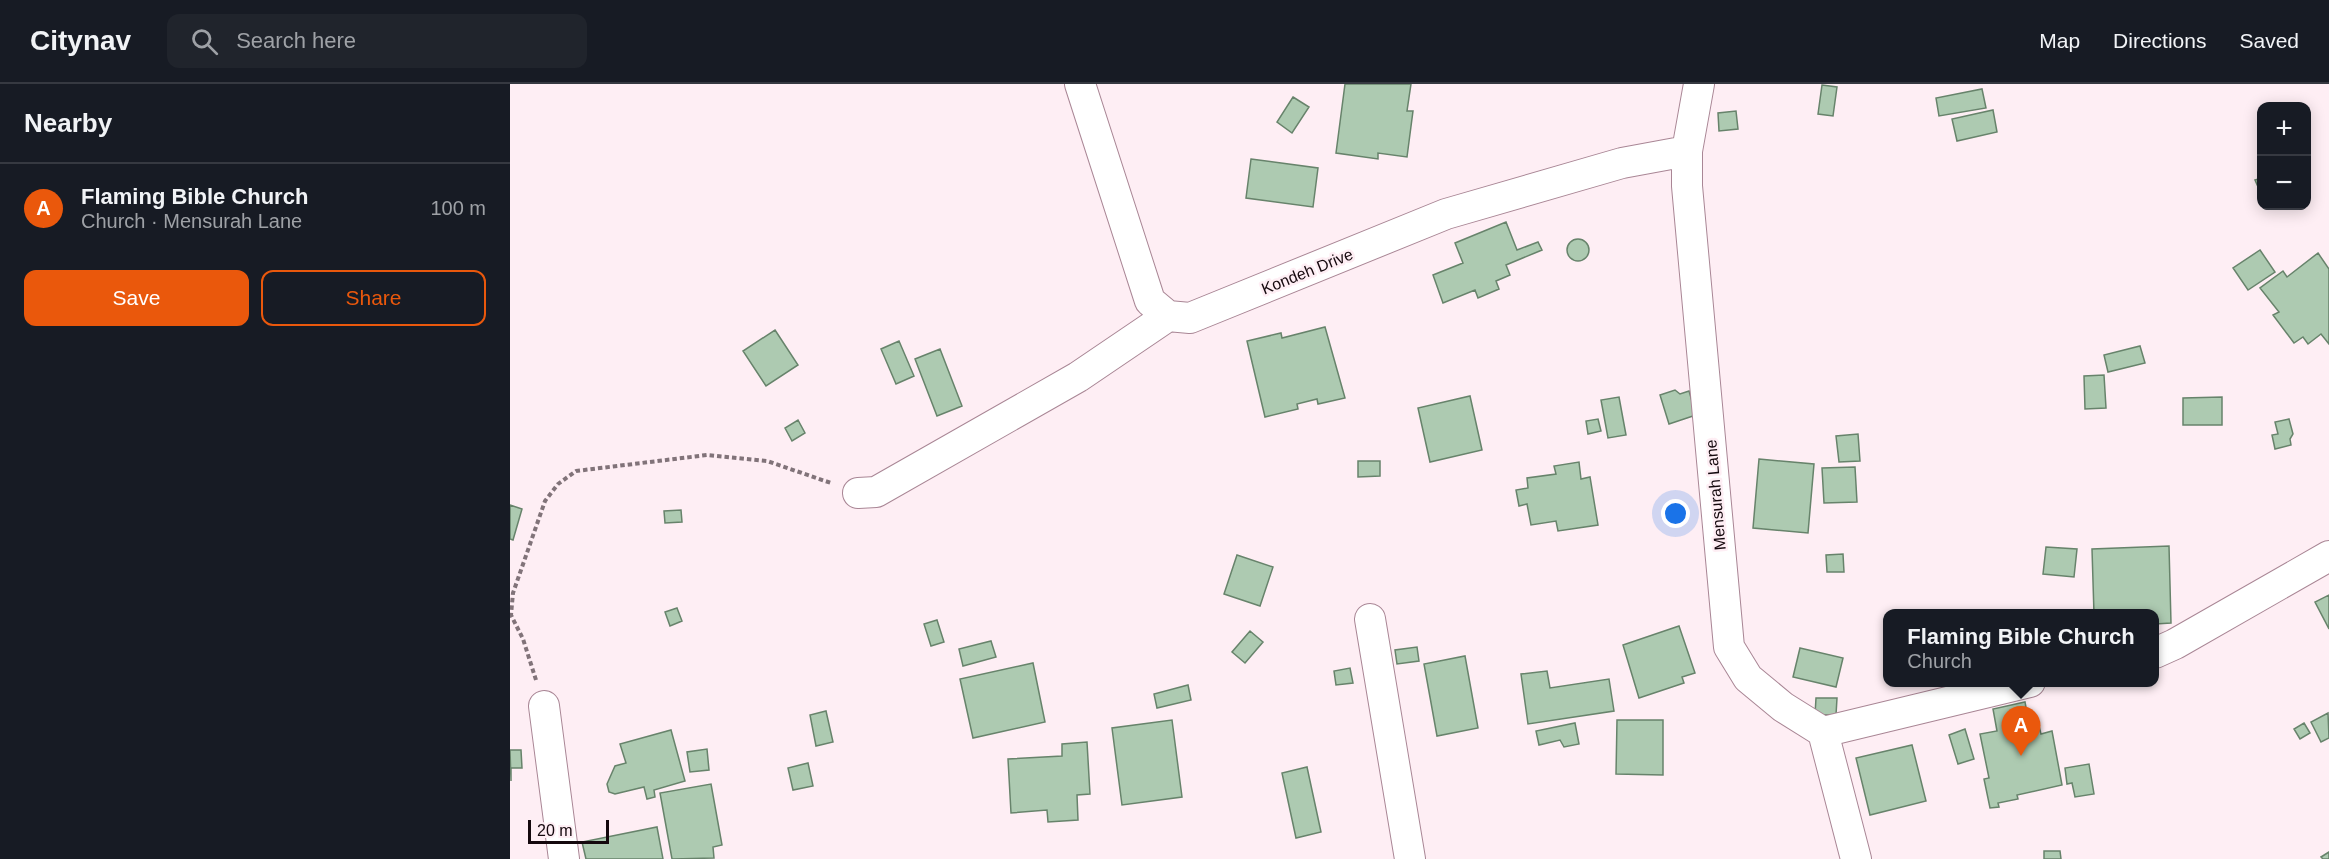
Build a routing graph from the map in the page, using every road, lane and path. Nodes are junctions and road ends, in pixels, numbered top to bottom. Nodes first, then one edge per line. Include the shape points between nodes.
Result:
1 (1080, 84) edge
2 (1699, 84) edge
3 (1687, 151) junction
4 (1168, 316) junction
5 (858, 493) joint
6 (2329, 556) edge
7 (1370, 619) dead end
8 (2159, 651) edge
9 (2009, 687) edge
10 (544, 706) joint
11 (1823, 732) junction
12 (564, 859) edge
13 (1410, 859) edge
14 (1856, 859) edge

1 - 4 street via 1150,301
2 - 3 street, Mensurah Lane
3 - 4 street, Kondeh Drive via 1622,163 1446,214 1190,318
3 - 11 street, Mensurah Lane via 1729,647 1748,678 1783,707
4 - 5 street via 1078,377 876,492
5 - 10 path via 767,461 707,455 576,471 558,484 545,501 513,593 511,615 523,639
6 - 8 street
7 - 13 street
9 - 11 street
10 - 12 street
11 - 14 street

